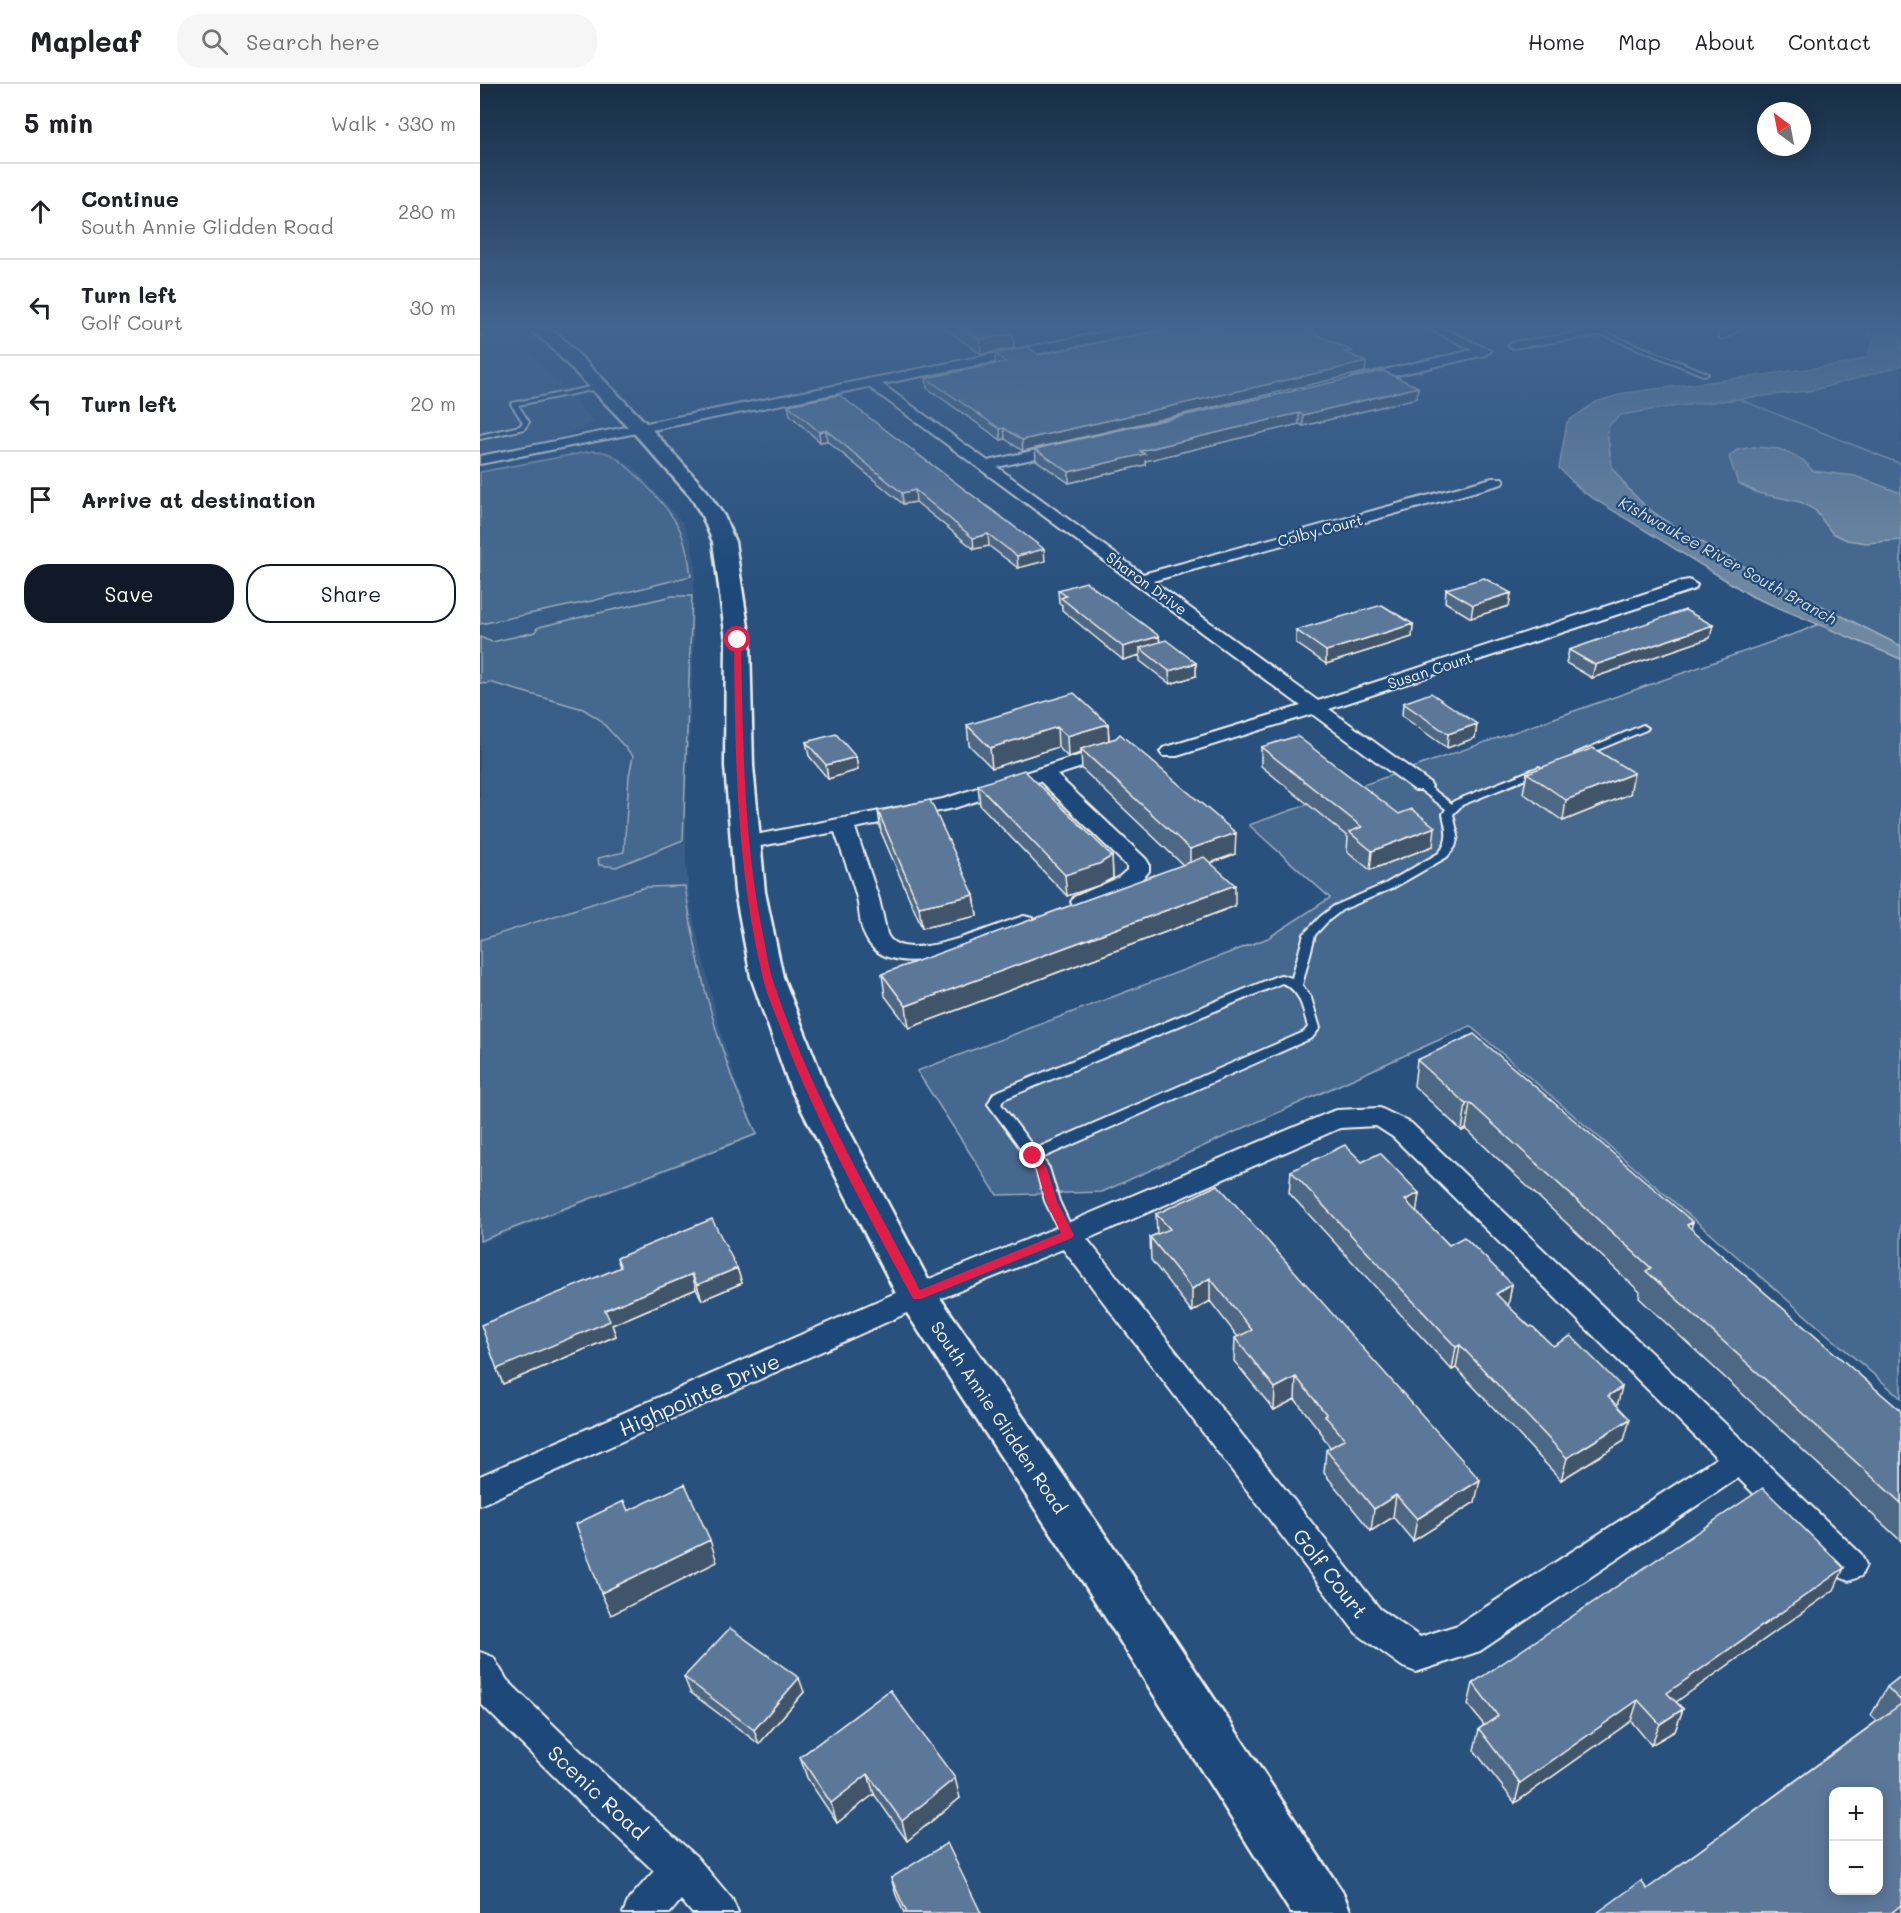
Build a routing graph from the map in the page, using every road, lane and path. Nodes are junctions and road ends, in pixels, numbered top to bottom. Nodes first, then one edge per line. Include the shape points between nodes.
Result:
1 (519, 412) edge
2 (625, 412) edge
3 (719, 412) edge
4 (912, 412) edge
5 (640, 428) junction
6 (480, 437) edge
7 (1084, 443) edge
8 (480, 460) edge
9 (984, 466) junction
10 (1497, 481) dead end
11 (1142, 579) junction
12 (1689, 585) dead end
13 (1317, 707) junction
14 (1643, 728) dead end
15 (1109, 752) edge
16 (1170, 752) dead end
17 (1567, 759) edge
18 (1545, 768) edge
19 (1043, 773) junction
20 (1422, 786) joint
21 (1451, 808) junction
22 (843, 825) junction
23 (745, 843) junction
24 (1065, 908) edge
25 (1044, 916) edge
26 (1296, 985) junction
27 (1033, 1156) junction
28 (1068, 1235) junction
29 (917, 1296) junction
30 (1740, 1460) junction
31 (480, 1491) edge
32 (1849, 1565) dead end
33 (480, 1669) edge
34 (682, 1870) junction
35 (643, 1913) edge
36 (718, 1913) edge
37 (1323, 1913) edge

1 - 6 lane via 526,423 522,428
2 - 5 main road, South Annie Glidden Road
3 - 5 street
4 - 9 street, Sharon Drive
5 - 8 street
5 - 23 main road, South Annie Glidden Road via 699,494 724,542 738,640 739,766
7 - 9 street
9 - 11 street, Sharon Drive
10 - 11 street, Colby Court
11 - 13 street, Sharon Drive
12 - 13 street, Susan Court
13 - 16 street, Susan Court
13 - 20 street, Sharon Drive
14 - 17 lane
15 - 19 street
18 - 21 lane
19 - 22 street via 947,804
19 - 24 street via 1138,864 1138,871 1126,883
20 - 21 lane
21 - 26 lane via 1448,814 1453,836 1443,855 1389,886 1338,908 1324,920 1310,934
22 - 23 street
22 - 25 street via 878,942 893,953 929,953
23 - 29 main road, South Annie Glidden Road via 750,892 767,977 800,1065
26 - 27 lane via 1303,992 1314,1028 1308,1035
26 - 27 lane via 1281,980 999,1096 994,1104
27 - 28 lane via 1042,1168
28 - 29 street
28 - 30 street via 1337,1119 1380,1117 1402,1130
28 - 30 street, Golf Court via 1368,1621 1416,1655 1467,1639
29 - 31 street, Highpointe Drive
29 - 37 main road, South Annie Glidden Road via 1100,1567
30 - 32 street
33 - 34 street, Scenic Road via 494,1692
34 - 35 street
34 - 36 street, Scenic Road

